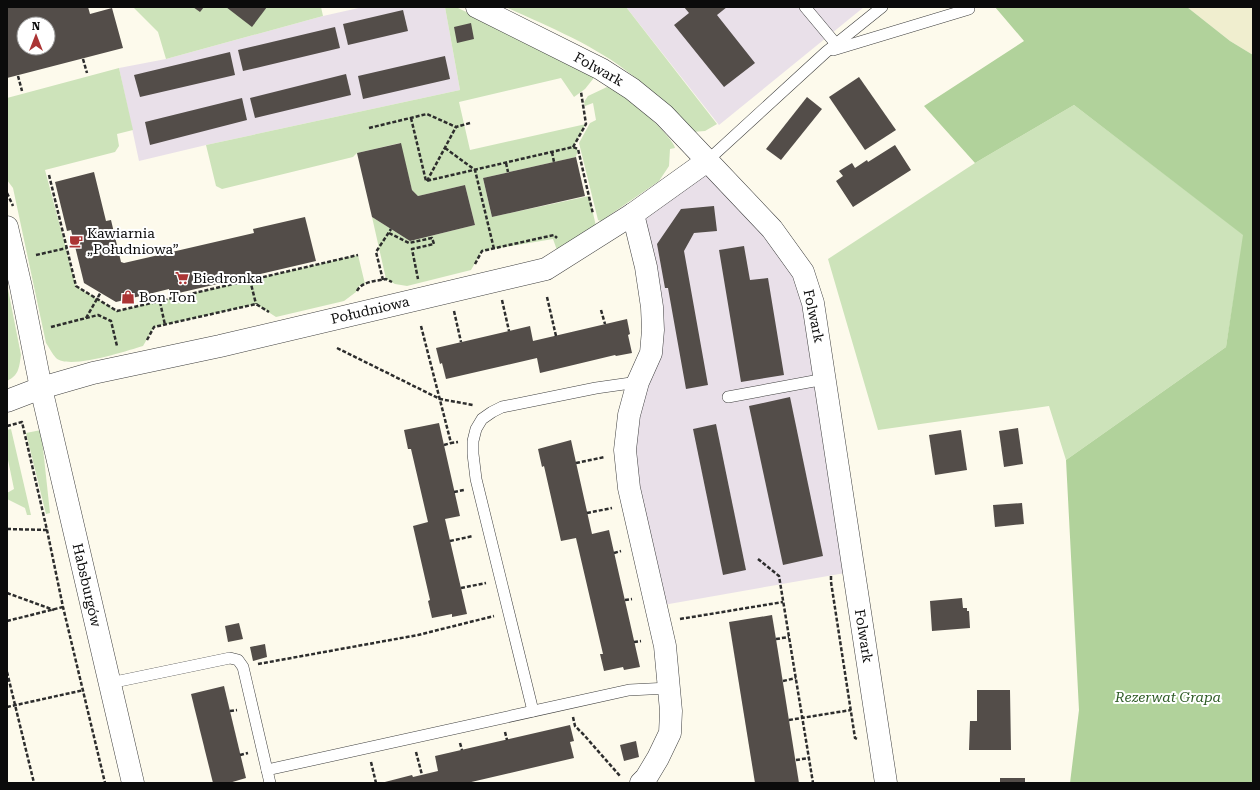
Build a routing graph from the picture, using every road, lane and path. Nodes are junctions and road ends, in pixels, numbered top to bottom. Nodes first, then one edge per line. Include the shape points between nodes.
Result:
1 (477, 7) edge
2 (805, 7) edge
3 (882, 7) edge
4 (969, 9) dead end
5 (836, 44) junction
6 (826, 52) junction
7 (83, 59) dead end
8 (87, 73) dead end
9 (18, 76) dead end
10 (22, 91) dead end
11 (581, 92) dead end
12 (411, 118) junction
13 (470, 122) dead end
14 (456, 127) junction
15 (369, 128) dead end
16 (573, 147) junction
17 (445, 148) junction
18 (552, 152) junction
19 (707, 161) junction
20 (554, 162) dead end
21 (506, 163) junction
22 (475, 170) junction
23 (508, 172) dead end
24 (49, 175) dead end
25 (426, 181) junction
26 (7, 192) edge
27 (13, 207) dead end
28 (633, 214) junction
29 (594, 219) dead end
30 (7, 228) edge
31 (391, 229) dead end
32 (389, 232) junction
33 (559, 241) dead end
34 (67, 248) junction
35 (494, 249) junction
36 (34, 255) dead end
37 (358, 255) dead end
38 (471, 270) dead end
39 (250, 280) junction
40 (383, 280) junction
41 (419, 283) dead end
42 (395, 284) dead end
43 (101, 292) dead end
44 (356, 292) dead end
45 (177, 294) dead end
46 (178, 297) junction
47 (501, 297) dead end
48 (547, 297) dead end
49 (97, 299) junction
50 (160, 302) junction
51 (256, 304) junction
52 (454, 309) dead end
53 (601, 310) dead end
54 (269, 312) dead end
55 (86, 318) junction
56 (605, 324) dead end
57 (166, 325) junction
58 (420, 326) dead end
59 (50, 327) dead end
60 (509, 331) dead end
61 (556, 336) dead end
62 (461, 342) dead end
63 (143, 346) dead end
64 (337, 348) dead end
65 (119, 352) dead end
66 (825, 379) junction
67 (638, 382) junction
68 (41, 388) junction
69 (728, 397) dead end
70 (440, 398) junction
71 (7, 401) edge
72 (492, 412) junction
73 (7, 426) edge
74 (473, 441) junction
75 (451, 443) junction
76 (444, 445) dead end
77 (626, 453) junction
78 (576, 463) dead end
79 (7, 529) edge
80 (47, 530) junction
81 (489, 533) junction
82 (450, 541) dead end
83 (758, 559) dead end
84 (500, 580) junction
85 (461, 588) dead end
86 (7, 593) edge
87 (784, 602) junction
88 (63, 607) junction
89 (54, 610) junction
90 (508, 613) junction
91 (7, 621) edge
92 (660, 623) junction
93 (789, 637) junction
94 (776, 639) dead end
95 (243, 667) junction
96 (7, 673) edge
97 (796, 678) junction
98 (783, 680) dead end
99 (110, 683) junction
100 (669, 688) junction
101 (84, 690) junction
102 (569, 703) junction
103 (15, 705) junction
104 (7, 707) edge
105 (850, 710) dead end
106 (533, 711) junction
107 (803, 717) junction
108 (789, 720) dead end
109 (412, 738) junction
110 (809, 758) junction
111 (796, 760) dead end
112 (267, 770) junction
113 (422, 775) dead end
114 (631, 780) edge
115 (34, 783) edge
116 (105, 783) edge
117 (133, 783) edge
118 (270, 783) edge
119 (813, 783) edge
120 (886, 783) edge

1 - 19 street, Folwark via 601,69 632,88 664,115
2 - 5 lane
3 - 5 lane
4 - 6 lane
5 - 6 lane
6 - 19 lane
7 - 8 path
9 - 10 path
11 - 16 path via 586,124
12 - 14 path via 427,114
12 - 15 path
12 - 25 path
13 - 14 path
14 - 17 path
16 - 18 path
16 - 29 path via 578,150
17 - 22 path
17 - 25 path
18 - 20 path
18 - 21 path
19 - 28 street, Południowa
19 - 66 street, Folwark via 772,229 803,272 814,303
21 - 22 path
21 - 23 path
22 - 25 path
22 - 35 path
24 - 34 path
26 - 27 path
28 - 67 street via 646,267 653,330 650,353
28 - 68 street, Południowa via 546,269 220,346 113,368
30 - 68 street, Habsburgów
31 - 32 path
32 - 40 path via 376,252
32 - 41 path via 409,243 432,238 434,244 412,249
33 - 35 path via 554,235
34 - 36 path
34 - 49 path via 76,286
35 - 38 path via 482,251
37 - 39 path
39 - 46 path
39 - 51 path
40 - 42 path
40 - 44 path via 359,286
43 - 49 path
45 - 46 path
46 - 50 path
47 - 60 path
48 - 61 path
49 - 50 path via 117,311
49 - 55 path
50 - 57 path
51 - 54 path
51 - 57 path
52 - 62 path
53 - 56 path
55 - 59 path
55 - 65 path via 98,315 111,321
57 - 63 path via 154,327
58 - 70 path
64 - 70 path
66 - 69 lane
66 - 120 street, Folwark
67 - 72 lane via 502,407
67 - 77 street via 629,415
68 - 71 street, Południowa
68 - 99 street, Habsburgów
70 - 72 path via 486,407
70 - 75 path
72 - 74 lane via 482,419
73 - 80 path via 22,422
74 - 75 path
74 - 81 lane via 476,480
75 - 76 path
77 - 78 path
77 - 92 street via 629,488
79 - 80 path
80 - 88 path
81 - 82 path
81 - 84 lane
83 - 87 path via 779,576
84 - 85 path
84 - 90 lane
86 - 89 path
87 - 92 path
87 - 93 path
88 - 89 path
88 - 101 path
89 - 91 path
90 - 95 path via 418,635
90 - 106 lane
92 - 100 street
93 - 94 path
93 - 97 path
95 - 99 lane via 238,660 230,658
95 - 112 lane
96 - 103 path
97 - 98 path
97 - 107 path
99 - 117 street, Habsburgów
100 - 102 lane via 629,690
100 - 114 street via 670,733 646,778
101 - 103 path
101 - 116 path
102 - 106 lane
102 - 114 path via 575,726
103 - 104 path
103 - 115 path
105 - 107 path
106 - 109 lane
107 - 108 path
107 - 110 path
109 - 112 lane
109 - 113 path
110 - 111 path
110 - 119 path
112 - 118 lane

